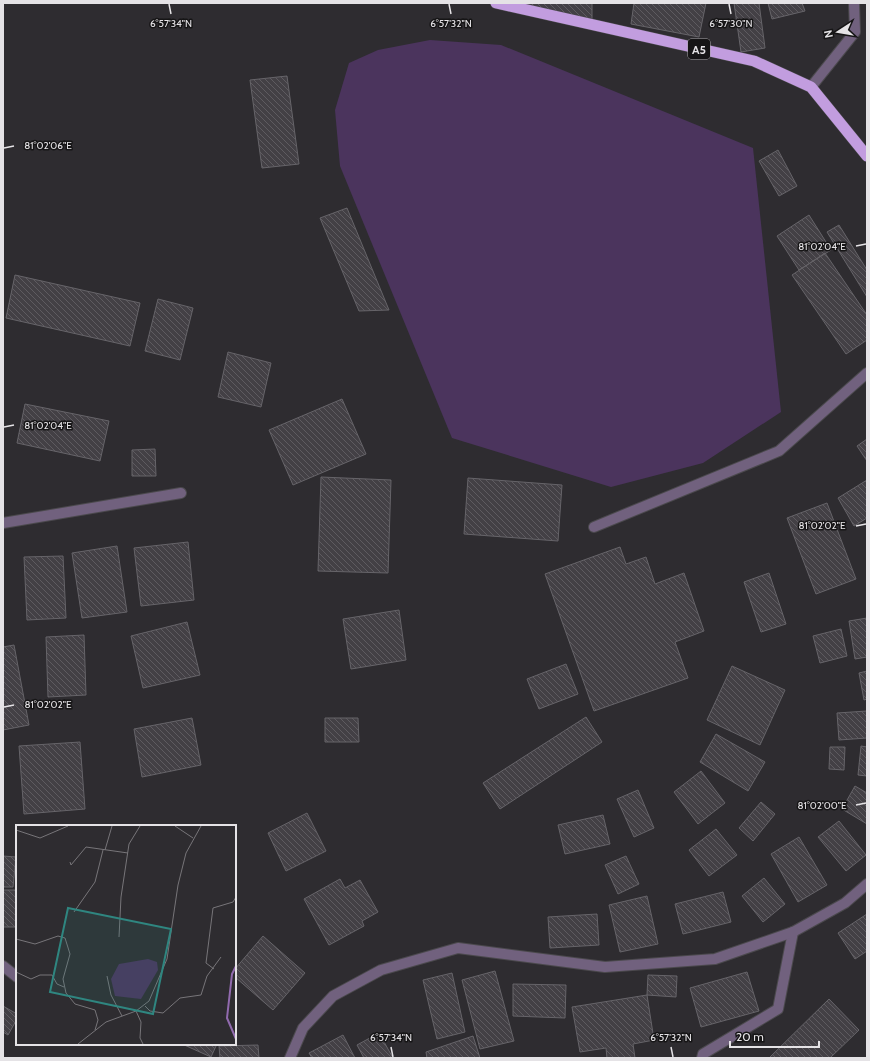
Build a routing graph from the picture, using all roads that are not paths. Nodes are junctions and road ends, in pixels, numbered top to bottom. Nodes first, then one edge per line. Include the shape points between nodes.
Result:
1 (496, 3) edge
2 (854, 3) edge
3 (811, 88) junction
4 (867, 156) edge
5 (867, 373) edge
6 (181, 493) dead end
7 (3, 524) edge
8 (594, 527) dead end
9 (867, 884) edge
10 (793, 932) junction
11 (3, 966) edge
12 (16, 976) edge
13 (290, 1058) edge
14 (702, 1058) edge

1 - 3 highway, A5 via 754,61
2 - 3 street via 855,32
3 - 4 highway, A5
5 - 8 street via 779,451
6 - 7 street
9 - 10 street via 845,903
10 - 13 street via 715,959 605,967 458,948 381,970 333,996 304,1028
10 - 14 street via 778,1009 703,1054
11 - 12 street

